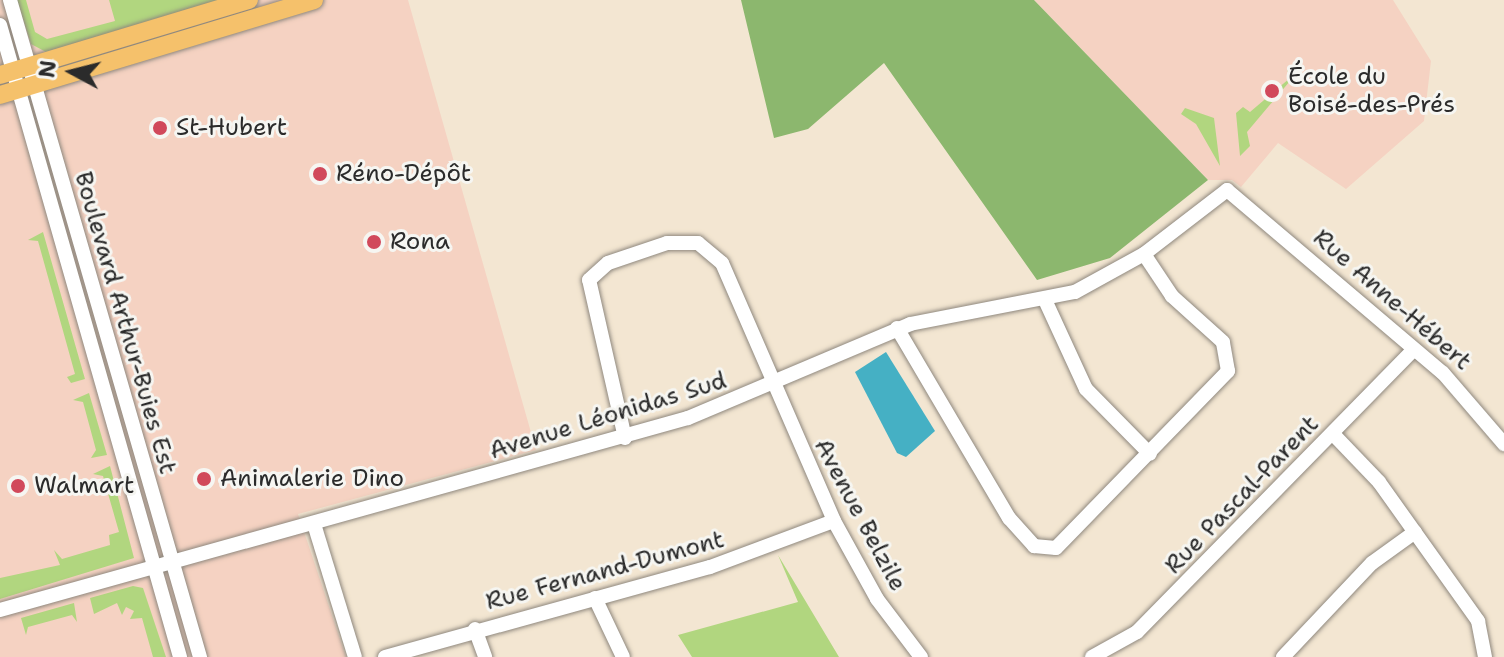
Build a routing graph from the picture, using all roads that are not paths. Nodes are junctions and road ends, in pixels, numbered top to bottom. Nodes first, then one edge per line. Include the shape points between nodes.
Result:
1 (10, 0) edge
2 (249, 0) edge
3 (314, 0) edge
4 (0, 25) edge
5 (14, 71) edge
6 (17, 91) edge
7 (1240, 198) joint
8 (1144, 254) junction
9 (1045, 300) junction
10 (897, 328) junction
11 (1413, 350) junction
12 (772, 386) junction
13 (1333, 434) junction
14 (625, 438) junction
15 (1504, 444) edge
16 (1150, 454) junction
17 (834, 521) junction
18 (314, 524) junction
19 (1415, 532) junction
20 (171, 563) junction
21 (153, 567) junction
22 (595, 598) junction
23 (0, 610) edge
24 (475, 629) junction
25 (1111, 654) edge
26 (180, 657) edge
27 (200, 657) edge
28 (355, 657) edge
29 (385, 657) edge
30 (485, 657) edge
31 (623, 657) edge
32 (921, 657) edge
33 (1092, 657) edge
34 (1283, 657) edge
35 (1485, 657) edge

1 - 5 street, Boulevard Arthur-Buies Est
2 - 5 main road
3 - 6 main road
4 - 5 street, Boulevard Arthur-Buies Est
5 - 6 street, Boulevard Arthur-Buies Est
6 - 20 street, Boulevard Arthur-Buies Est
6 - 21 street, Boulevard Arthur-Buies Est
7 - 8 street, Avenue Léonidas Sud via 1216,193
7 - 11 street, Rue Anne-Hébert
8 - 9 street, Avenue Léonidas Sud
8 - 16 street via 1172,296 1223,342 1230,360
9 - 10 street, Avenue Léonidas Sud
9 - 16 street via 1080,380
10 - 12 street, Avenue Léonidas Sud
10 - 16 street via 1009,518 1034,546 1064,543
11 - 13 street, Rue Pascal-Parent
11 - 15 street, Rue Anne-Hébert via 1469,397
12 - 14 street, Avenue Léonidas Sud
12 - 14 street, Avenue Belzile via 712,251 682,241 608,263 596,269 587,293
12 - 17 street, Avenue Belzile
13 - 19 street
13 - 25 street, Rue Pascal-Parent
14 - 18 street, Avenue Léonidas Sud
17 - 22 street, Rue Fernand-Dumont via 772,548
17 - 32 street, Avenue Belzile via 877,599
18 - 20 street, Avenue Léonidas Sud
18 - 28 street
19 - 34 street via 1372,563
19 - 35 street via 1482,628
20 - 21 street, Avenue Léonidas Sud
20 - 27 street, Boulevard Arthur-Buies Est
21 - 23 street, Avenue Léonidas Sud
21 - 26 street, Boulevard Arthur-Buies Est
22 - 24 street, Rue Fernand-Dumont
22 - 31 street
24 - 29 street, Rue Fernand-Dumont
24 - 30 street
25 - 33 street, Rue Pascal-Parent

